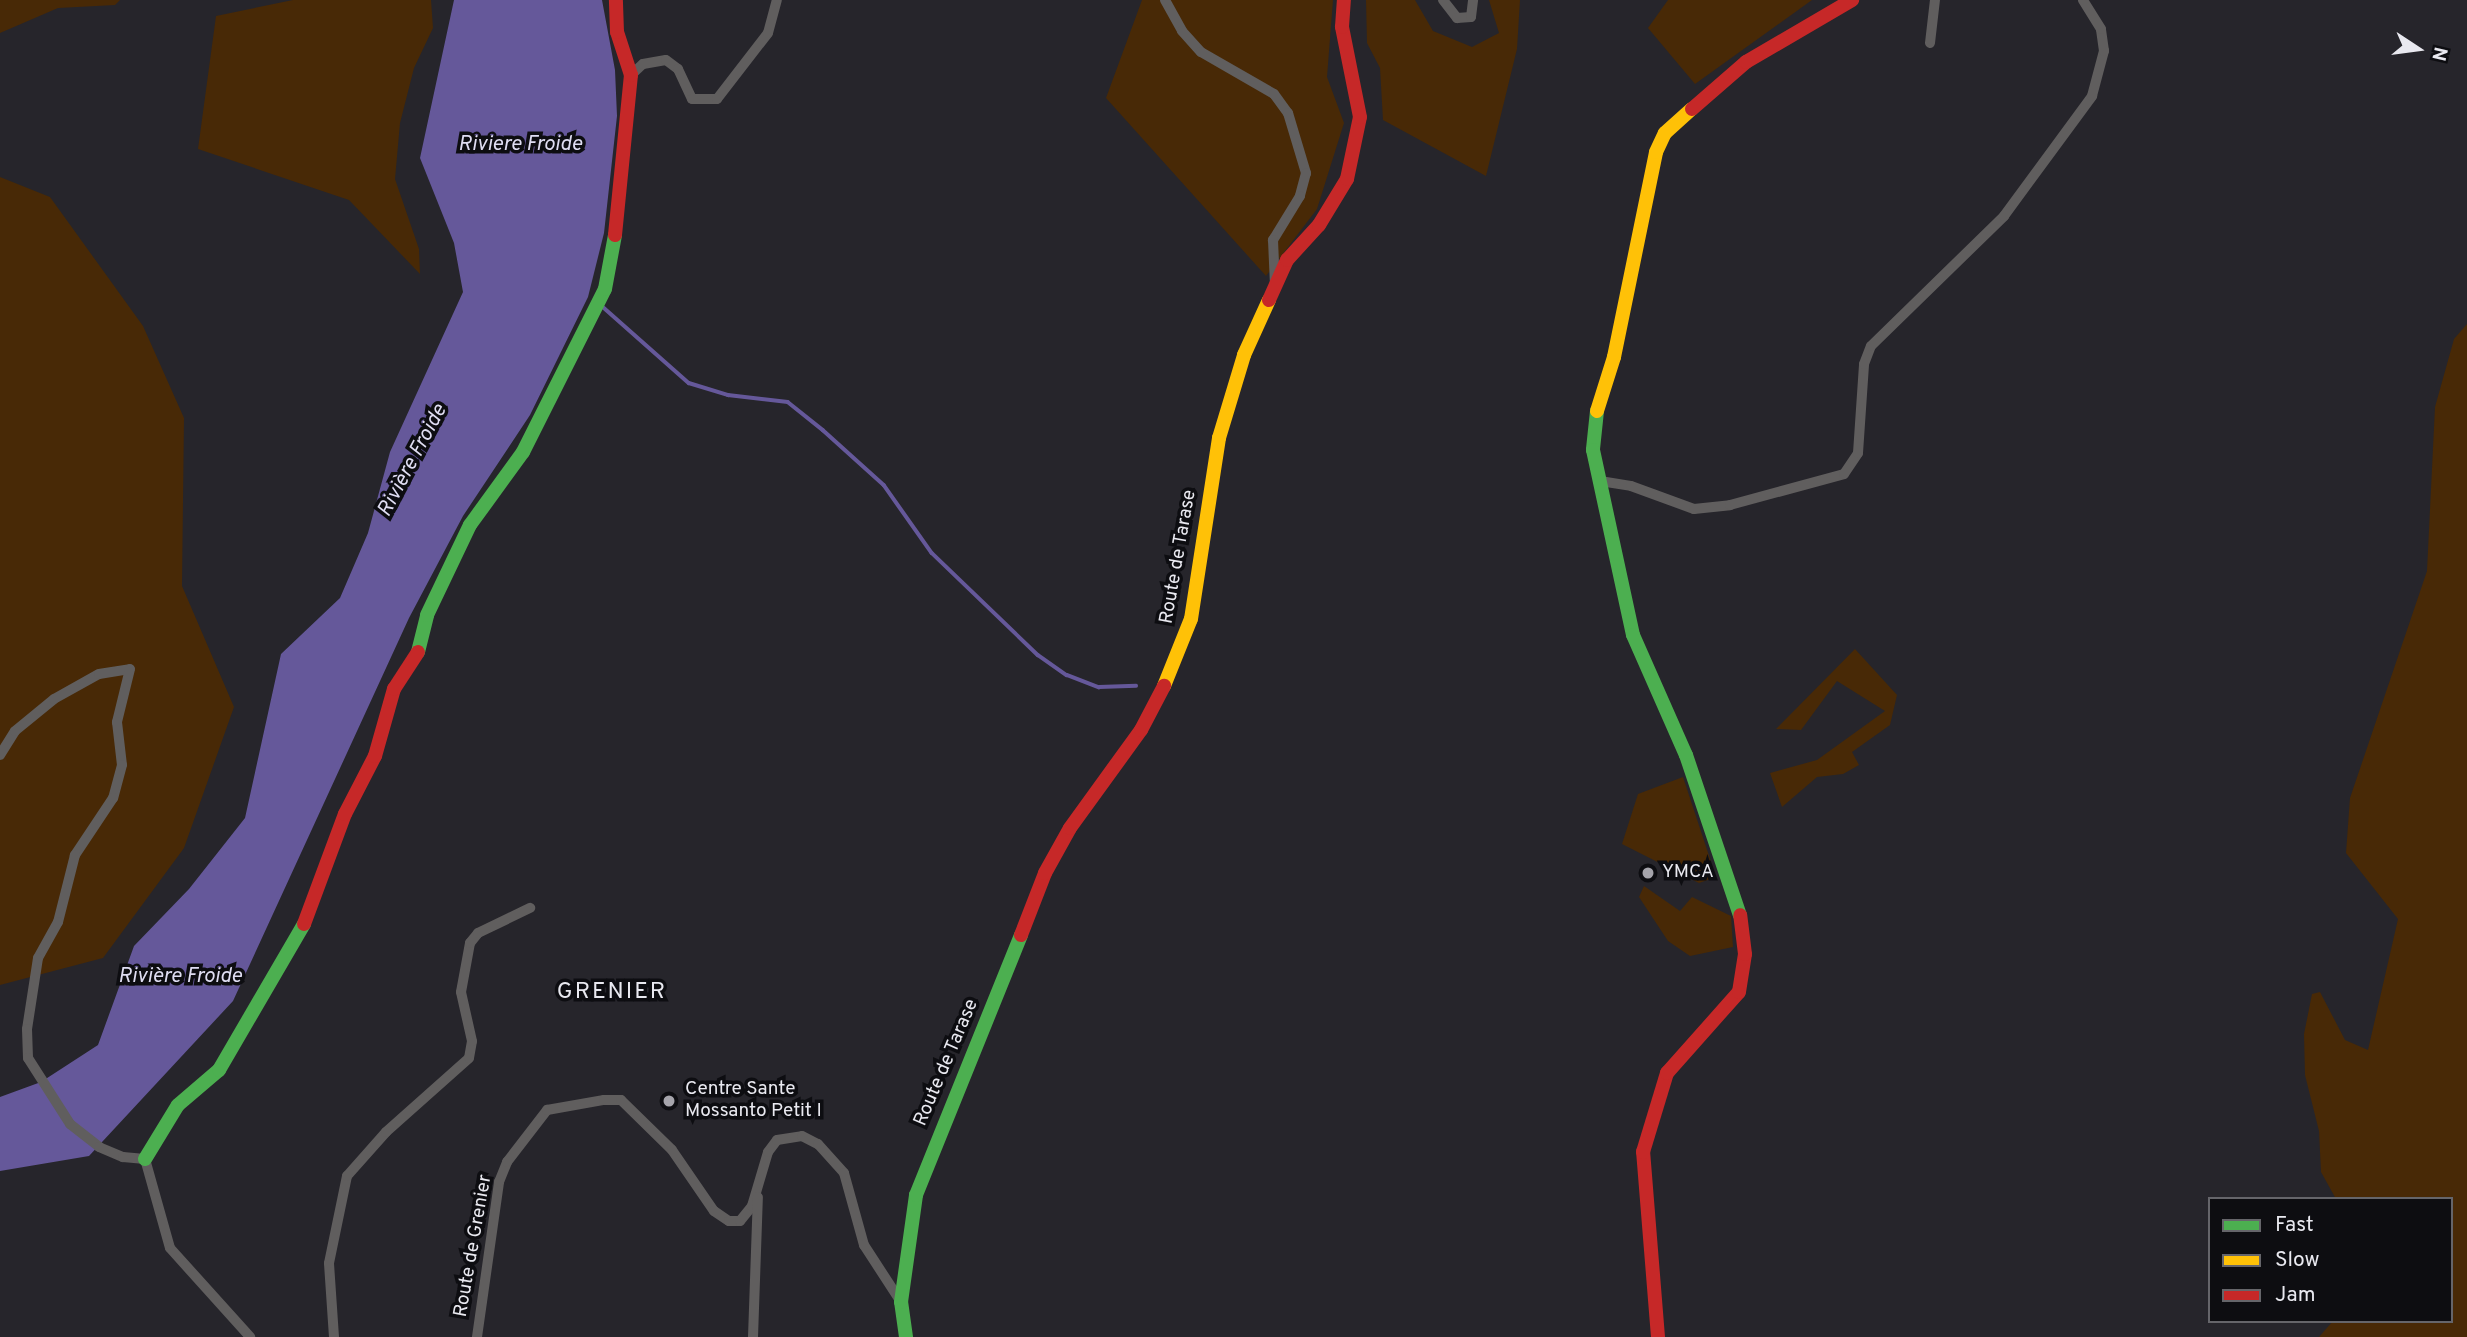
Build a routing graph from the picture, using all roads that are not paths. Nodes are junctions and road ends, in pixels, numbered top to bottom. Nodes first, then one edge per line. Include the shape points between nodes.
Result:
1 (616, 0) edge
2 (777, 0) edge
3 (1165, 0) edge
4 (1344, 0) edge
5 (1443, 0) edge
6 (1473, 0) edge
7 (1852, 0) edge
8 (1935, 0) edge
9 (2083, 0) edge
10 (1930, 43) dead end
11 (631, 75) junction
12 (1275, 285) junction
13 (1600, 481) junction
14 (0, 755) edge
15 (530, 908) dead end
16 (145, 1159) junction
17 (758, 1186) junction
18 (901, 1302) junction
19 (250, 1337) edge
20 (334, 1337) edge
21 (477, 1337) edge
22 (753, 1337) edge
23 (906, 1337) edge
24 (1658, 1337) edge

1 - 11 street via 617,33
2 - 11 street via 774,20 753,58 717,99 692,99 678,69 666,60 643,64
3 - 12 street via 1182,31 1201,52 1274,94 1288,113 1306,173 1300,196 1273,240
4 - 12 street, Route de Tarase via 1342,27 1360,117 1354,154 1347,179 1287,260
5 - 6 street via 1457,18 1471,17
7 - 13 street via 1746,62 1665,133 1656,152 1614,357 1593,425
8 - 10 street
9 - 13 street via 2101,29 2104,51 2092,96 2004,216 1871,346 1864,364 1858,453 1843,474 1730,506 1694,509 1631,486
11 - 16 street via 617,227 605,289 523,452 470,525 427,615 418,654 394,689 375,757 345,814 301,931 219,1070 178,1105
12 - 18 street, Route de Tarase via 1228,401 1191,619 1178,659 1141,730 1070,828 1019,930 981,1040 937,1133 916,1195
13 - 24 street via 1633,635 1686,755 1741,918 1745,954 1739,992 1667,1073 1643,1152
14 - 16 street via 15,731 54,699 99,674 130,669 117,722 122,765 113,798 75,855 58,922 38,958 27,1029 28,1058 70,1124 99,1147 123,1157
15 - 20 street via 478,933 470,943 461,992 472,1041 469,1058 386,1132 347,1176 328,1263
16 - 19 street via 170,1248
17 - 18 street, Route de Grenier via 768,1152 777,1140 802,1136 818,1143 844,1174 864,1245
17 - 21 street, Route de Grenier via 746,1215 740,1221 729,1221 714,1211 672,1150 621,1100 547,1110 514,1152 499,1182
17 - 22 street
18 - 23 street, Route de Tarase

